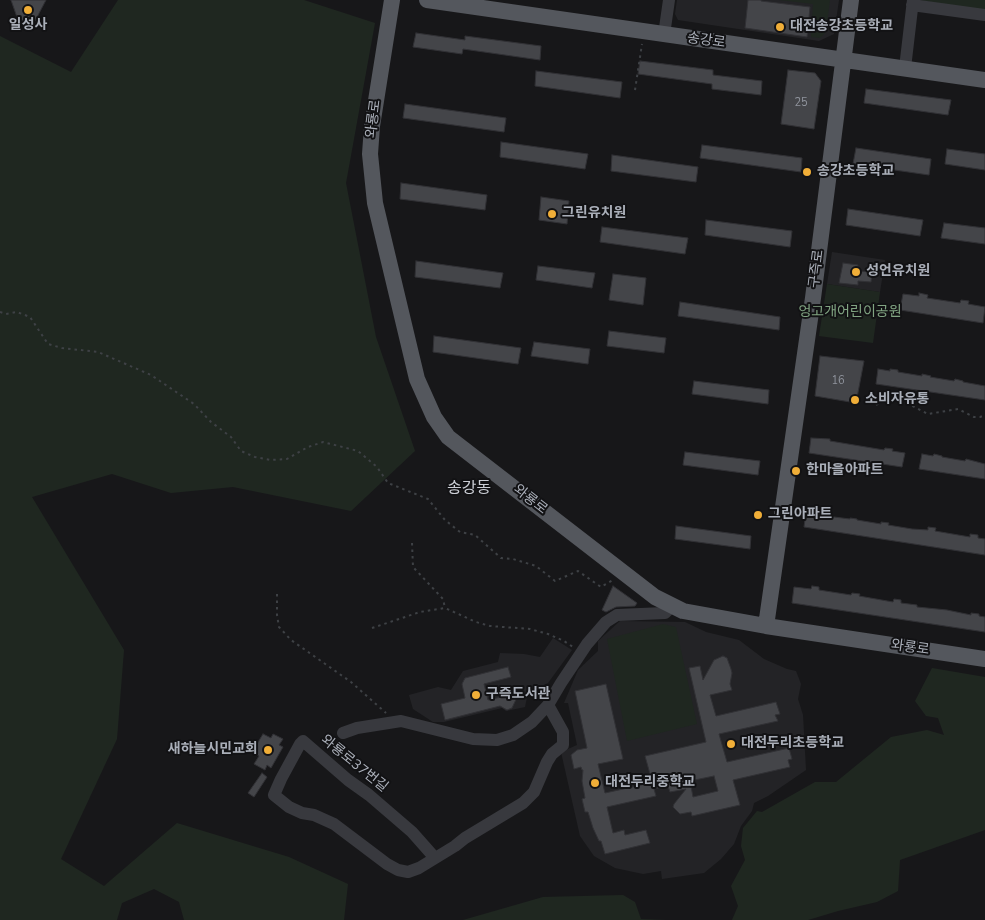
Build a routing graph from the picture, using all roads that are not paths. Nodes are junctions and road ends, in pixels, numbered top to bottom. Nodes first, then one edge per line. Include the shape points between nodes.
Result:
1 (392, 0) edge
2 (427, 0) edge
3 (670, 0) edge
4 (851, 0) edge
5 (913, 2) edge
6 (985, 15) edge
7 (664, 35) junction
8 (843, 61) junction
9 (904, 68) junction
10 (985, 80) edge
11 (672, 606) junction
12 (766, 626) junction
13 (985, 659) edge
14 (548, 705) junction
15 (343, 733) dead end
16 (435, 858) junction

1 - 11 main road, 와룡로 via 372,126 370,154 375,204 417,379 434,416 448,437 655,597
2 - 7 main road, 송강로
3 - 7 street
4 - 8 main road, 구즉로
5 - 6 street
5 - 9 street
7 - 8 main road, 송강로
8 - 9 main road, 송강로
8 - 12 main road, 구즉로
9 - 10 main road, 송강로
11 - 12 main road, 와룡로
11 - 14 street via 665,613 617,616 606,622 560,683
12 - 13 main road, 와룡로
14 - 15 street via 513,735 496,740 451,735 401,721
14 - 16 street, 와룡로37번길 via 563,732 563,744 547,762 534,792 523,803
16 - 16 street, 와룡로37번길 via 408,872 398,870 334,824 289,807 274,795 300,744 303,741 369,795 412,832

